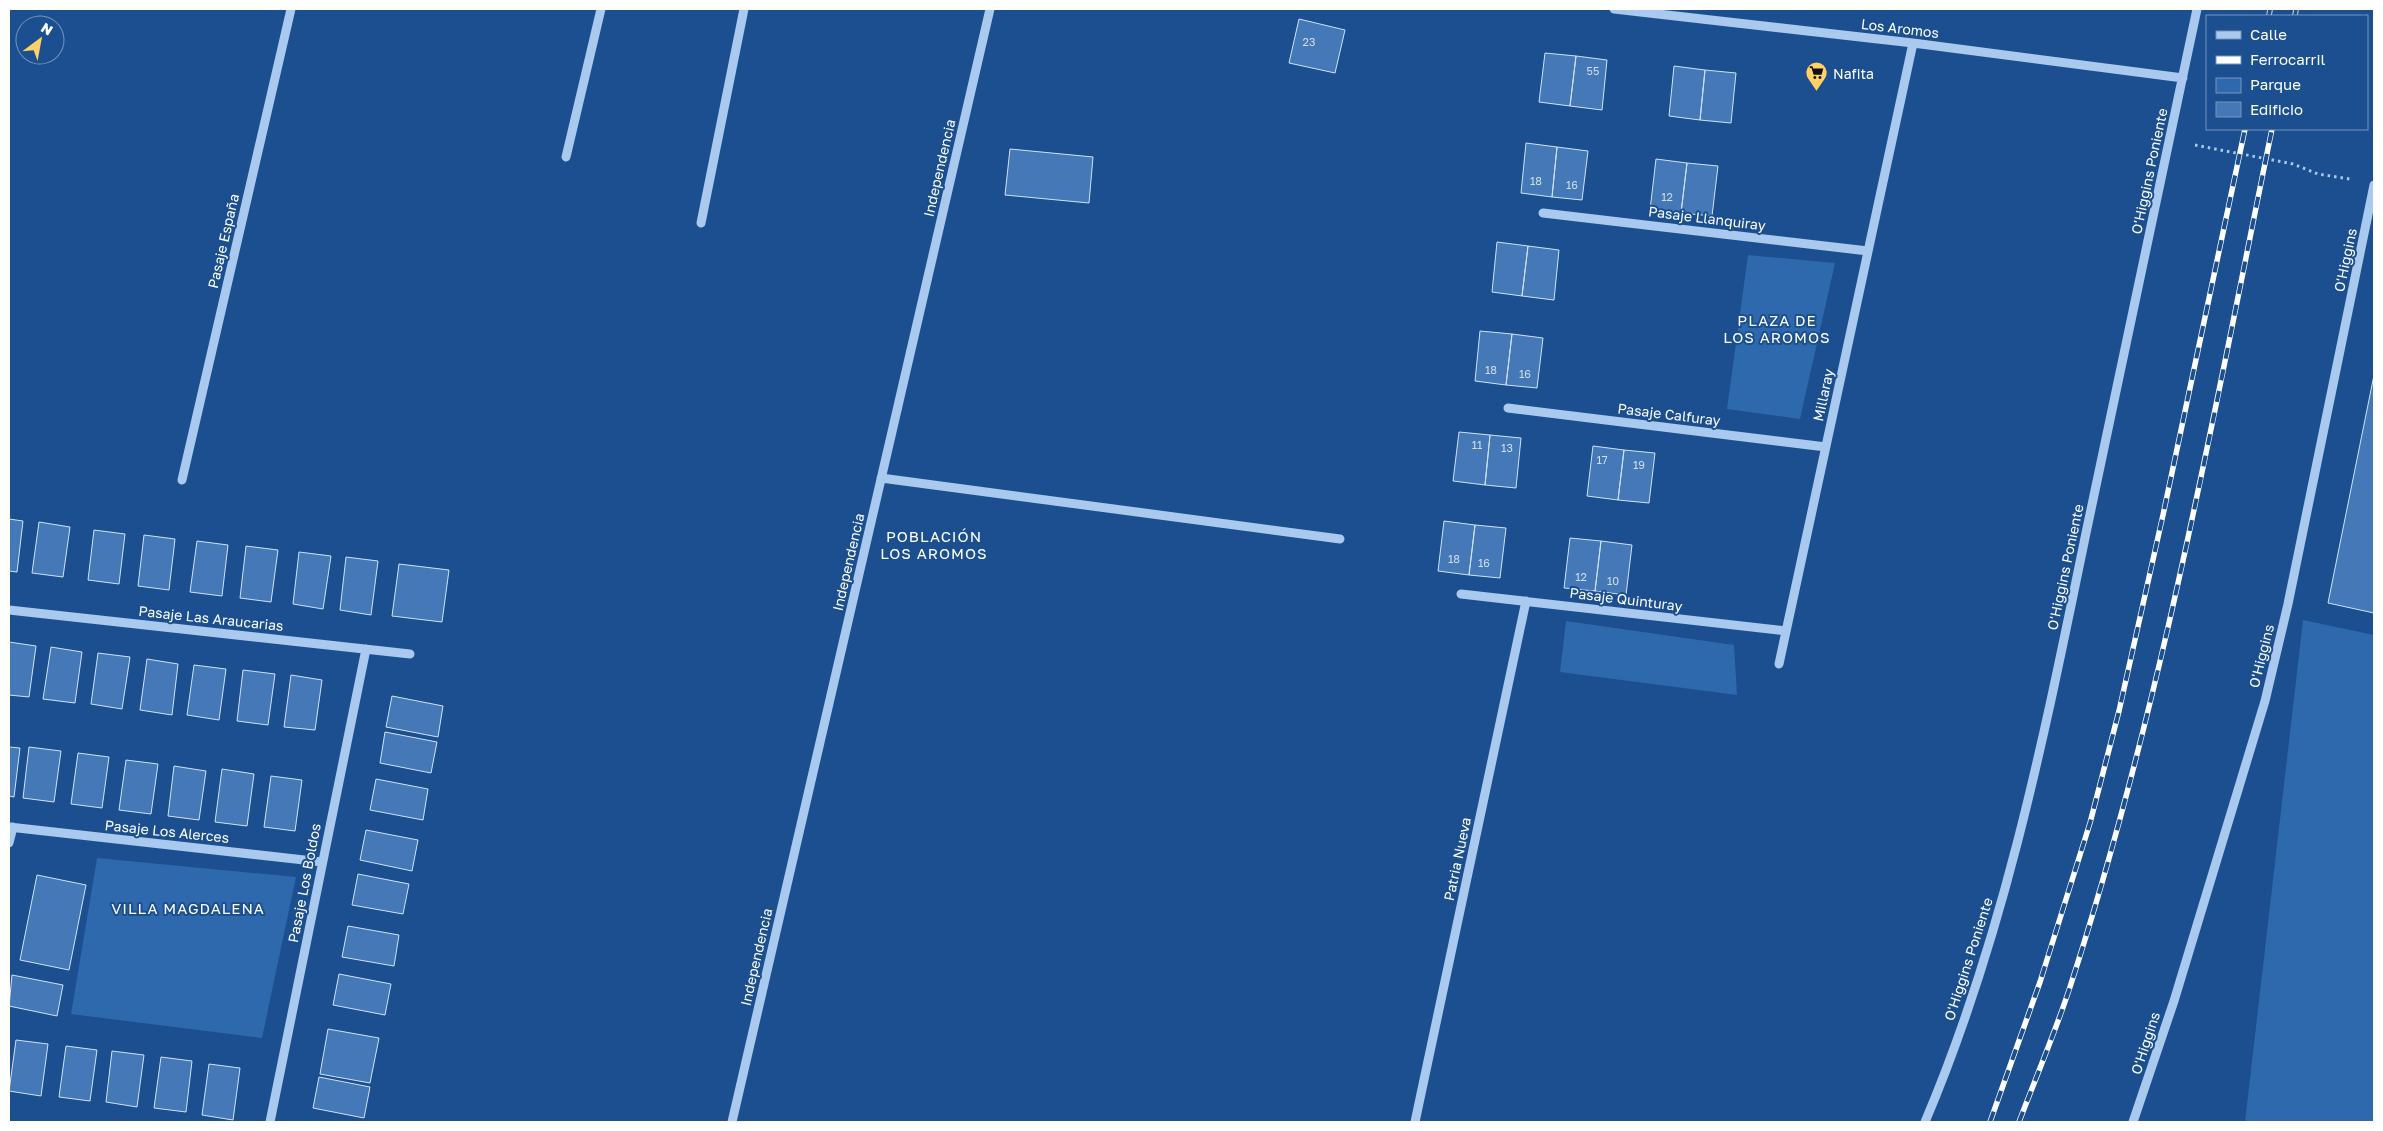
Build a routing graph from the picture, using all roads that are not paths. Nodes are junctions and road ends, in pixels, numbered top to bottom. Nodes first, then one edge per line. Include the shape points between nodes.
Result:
1 (291, 9) edge
2 (601, 9) edge
3 (744, 9) edge
4 (990, 9) edge
5 (1614, 9) edge
6 (2197, 9) edge
7 (1913, 43) junction
8 (2183, 78) junction
9 (566, 157) dead end
10 (2374, 185) edge
11 (1543, 213) dead end
12 (701, 223) dead end
13 (1868, 251) junction
14 (1508, 408) dead end
15 (1826, 447) junction
16 (881, 478) junction
17 (182, 480) dead end
18 (1340, 539) dead end
19 (1461, 594) dead end
20 (1526, 601) junction
21 (9, 610) edge
22 (1786, 631) junction
23 (366, 649) junction
24 (410, 654) dead end
25 (1779, 664) dead end
26 (11, 827) edge
27 (9, 843) edge
28 (322, 862) junction
29 (270, 1122) edge
30 (732, 1122) edge
31 (1415, 1122) edge
32 (1925, 1122) edge
33 (2132, 1122) edge

1 - 17 street, Pasaje España
2 - 9 street
3 - 12 street
4 - 16 street, Independencia
5 - 7 street, Los Aromos
6 - 8 street, O'Higgins Poniente
7 - 8 street, Los Aromos
7 - 13 street, Millaray
8 - 32 street, O'Higgins Poniente via 2025,810 2001,904
10 - 33 street, O'Higgins via 2265,701 2174,1001
11 - 13 street, Pasaje Llanquiray
13 - 15 street, Millaray
14 - 15 street, Pasaje Calfuray
15 - 22 street, Millaray
16 - 18 street
16 - 30 street, Independencia
19 - 20 street, Pasaje Quinturay
20 - 22 street, Pasaje Quinturay
20 - 31 street, Patria Nueva
21 - 23 street, Pasaje Las Araucarias
22 - 25 street, Millaray
23 - 24 street, Pasaje Las Araucarias
23 - 28 street, Pasaje Los Boldos
26 - 27 street
26 - 28 street, Pasaje Los Alerces
28 - 29 street, Pasaje Los Boldos

